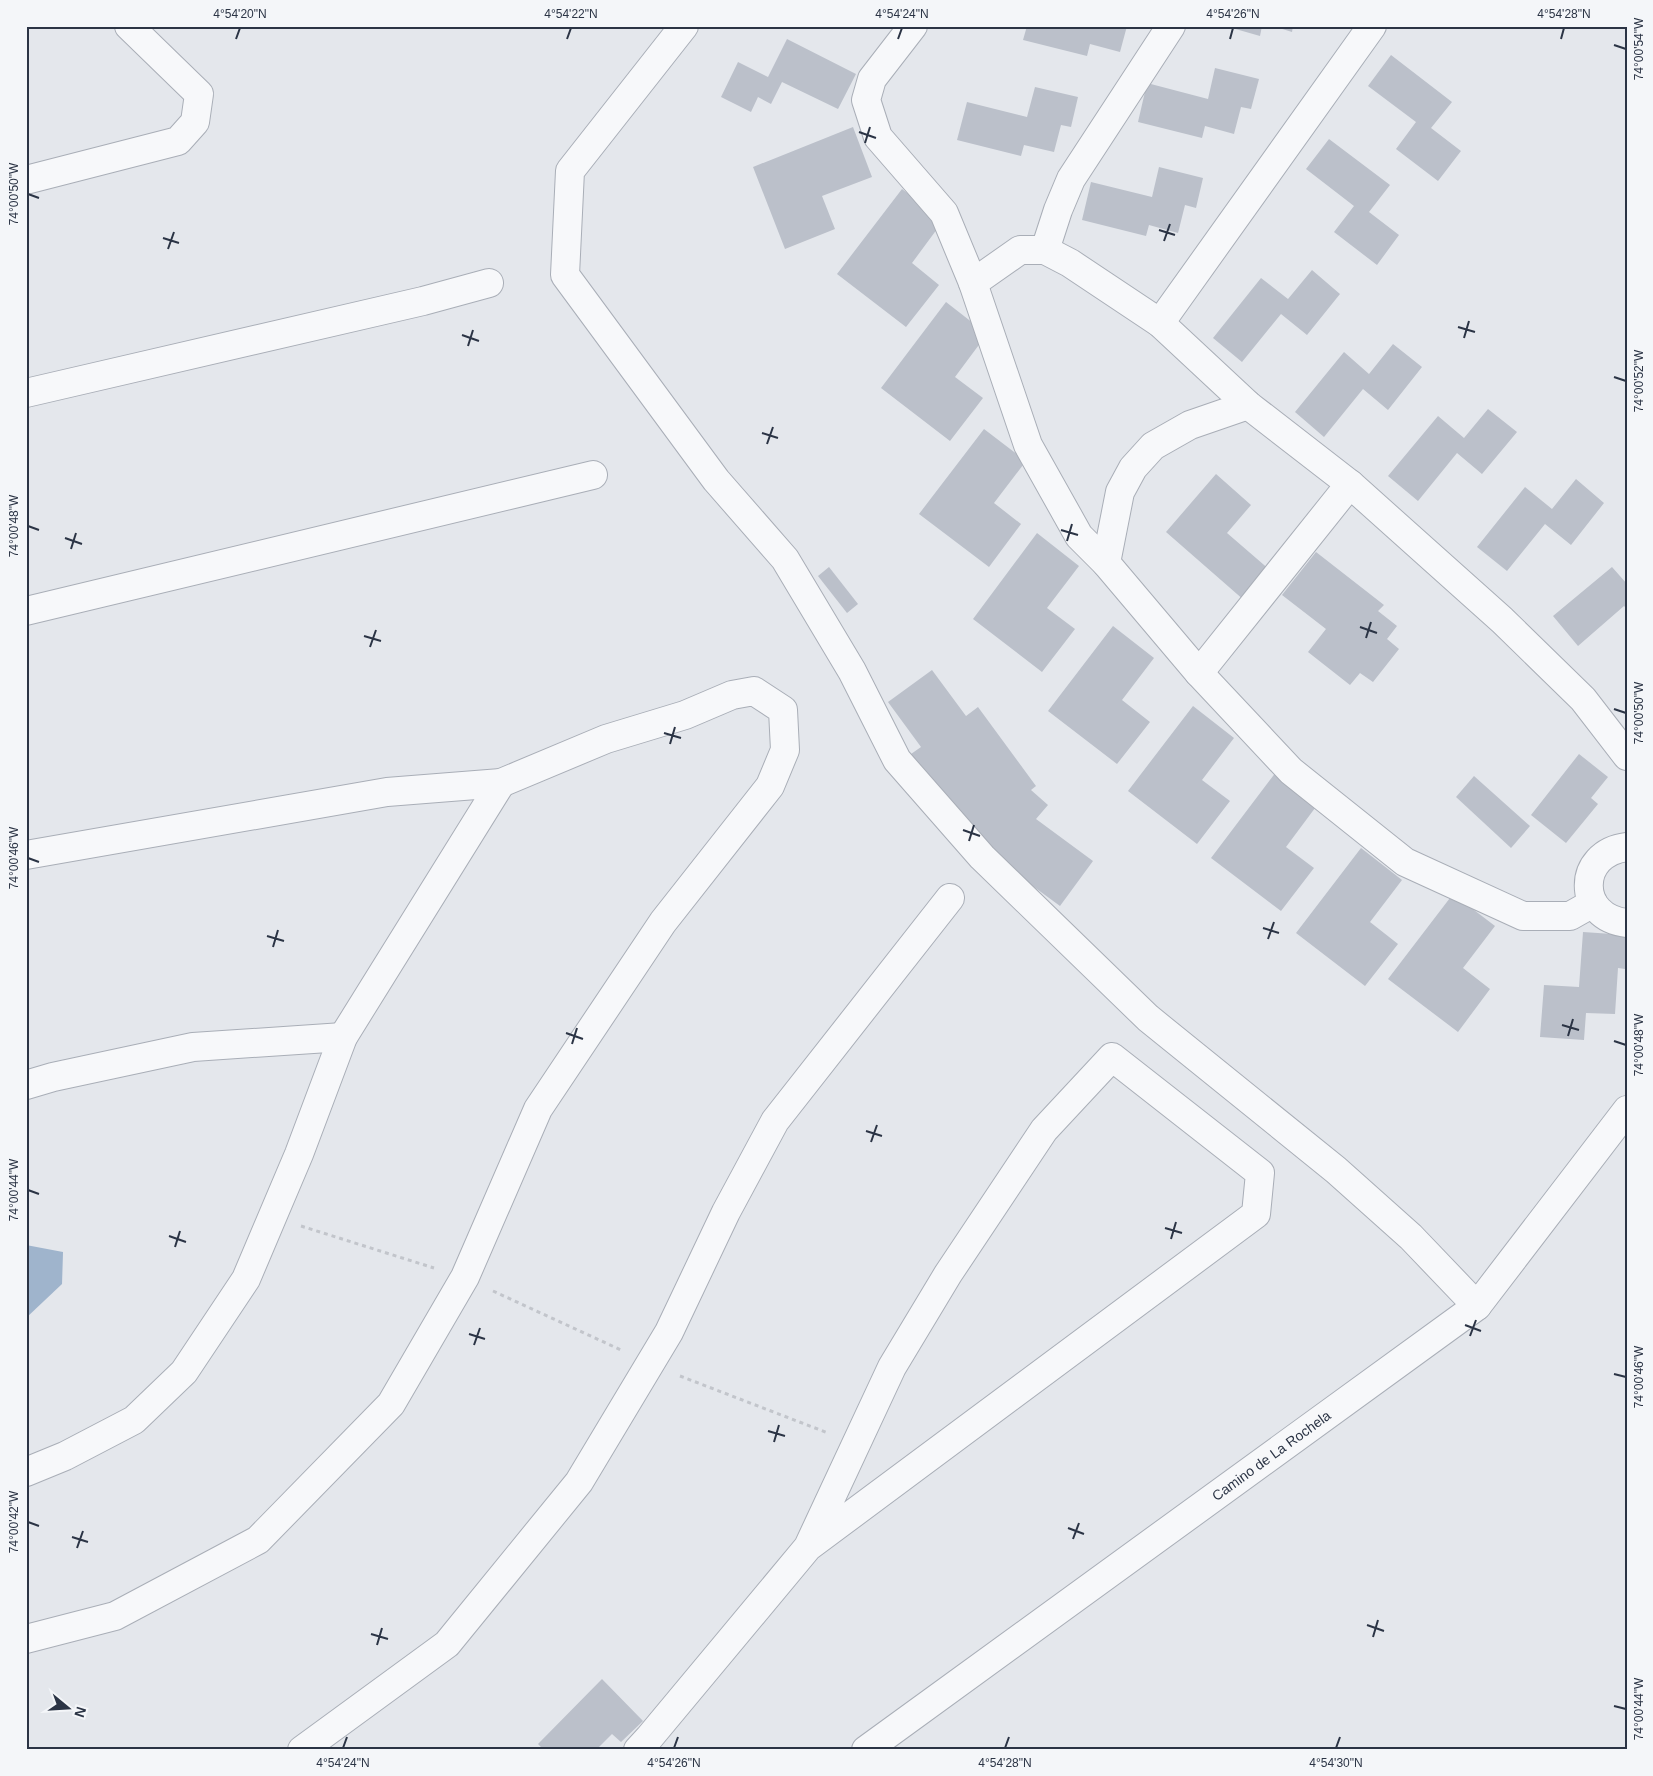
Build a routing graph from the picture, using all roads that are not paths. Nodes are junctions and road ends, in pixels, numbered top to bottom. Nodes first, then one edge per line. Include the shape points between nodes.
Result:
1 (129, 26) edge
2 (684, 26) edge
3 (912, 26) edge
4 (1170, 26) edge
5 (1372, 26) edge
6 (26, 180) edge
7 (1045, 250) junction
8 (489, 283) dead end
9 (973, 283) junction
10 (1160, 323) junction
11 (26, 393) edge
12 (1248, 405) junction
13 (593, 475) dead end
14 (1350, 484) junction
15 (1106, 564) junction
16 (26, 611) edge
17 (1199, 673) junction
18 (1627, 756) edge
19 (502, 783) junction
20 (1627, 847) edge
21 (26, 855) edge
22 (950, 898) dead end
23 (1593, 904) junction
24 (1627, 923) edge
25 (343, 1037) junction
26 (26, 1085) edge
27 (1627, 1110) edge
28 (1477, 1306) junction
29 (26, 1472) edge
30 (808, 1547) junction
31 (26, 1639) edge
32 (302, 1750) edge
33 (638, 1750) edge
34 (866, 1750) edge

1 - 6 street via 199,94 195,122 178,141
2 - 28 street via 570,171 565,276 716,480 785,559 852,671 897,760 982,857 1148,1018 1336,1170 1411,1236
3 - 9 street via 872,79 866,100 878,137 944,213
4 - 7 street via 1071,179
5 - 10 street
7 - 9 street via 1020,250
7 - 10 street
8 - 11 street via 423,302
9 - 15 street via 1028,446 1079,536
10 - 12 street
12 - 14 street
12 - 15 street via 1190,425 1153,446 1132,468 1120,492
13 - 16 street
14 - 17 street
14 - 18 street via 1502,620 1583,699
15 - 17 street
17 - 23 street via 1291,771 1405,862 1523,916 1570,916
19 - 21 street via 387,792
19 - 25 street
19 - 31 street via 606,739 685,715 732,696 754,691 783,710 785,750 770,786 663,922 538,1109 465,1278 392,1404 258,1540 115,1616
20 - 23 street via 1615,849 1595,862 1588,886
22 - 32 street via 775,1121 726,1212 669,1332 579,1482 447,1644
23 - 24 street via 1605,916
25 - 26 street via 193,1047
25 - 29 street via 299,1154 246,1279 184,1372 134,1420 65,1456
27 - 28 street, Camino de La Rochela
28 - 34 street, Camino de La Rochela
30 - 30 street via 892,1367 948,1274 1044,1130 1112,1057 1260,1173 1256,1214
30 - 33 street

